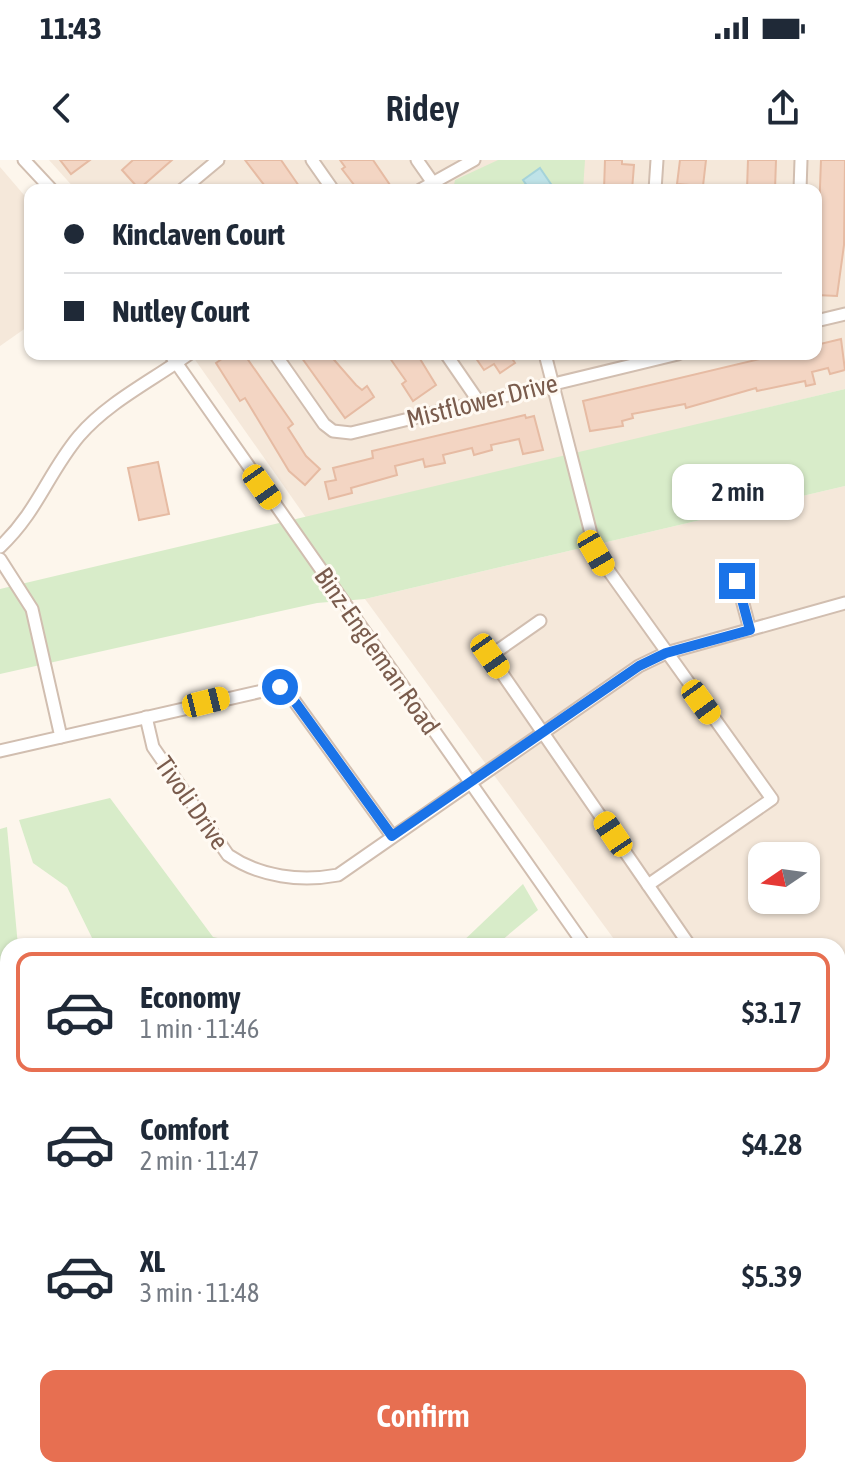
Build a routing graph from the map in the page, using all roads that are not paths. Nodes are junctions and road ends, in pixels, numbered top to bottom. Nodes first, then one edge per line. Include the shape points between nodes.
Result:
1 (24, 160) edge
2 (218, 160) edge
3 (312, 160) edge
4 (417, 160) edge
5 (474, 160) edge
6 (657, 160) edge
7 (801, 160) edge
8 (46, 184) edge
9 (189, 184) edge
10 (329, 184) edge
11 (434, 184) edge
12 (438, 184) edge
13 (655, 184) edge
14 (800, 184) edge
15 (845, 314) edge
16 (822, 320) edge
17 (172, 360) edge
18 (174, 360) edge
19 (280, 360) edge
20 (450, 360) edge
21 (547, 360) edge
22 (640, 360) edge
23 (555, 383) junction
24 (479, 402) junction
25 (0, 547) edge
26 (0, 559) edge
27 (737, 581) dead end
28 (845, 603) edge
29 (540, 621) dead end
30 (750, 630) junction
31 (666, 653) junction
32 (146, 717) junction
33 (542, 731) junction
34 (61, 737) junction
35 (0, 751) edge
36 (468, 781) junction
37 (392, 836) junction
38 (648, 885) junction
39 (579, 938) edge
40 (684, 938) edge

1 - 8 street
2 - 9 street
3 - 10 street
4 - 11 street
5 - 12 street
6 - 13 street
7 - 14 street
15 - 16 street
17 - 25 street via 79,436 36,506
18 - 36 street, Binz-Engleman Road
19 - 24 street, Mistflower Drive via 333,431 351,433
20 - 24 street
21 - 23 street
22 - 23 street, Mistflower Drive
23 - 24 street, Mistflower Drive
23 - 31 street via 596,553
26 - 34 street via 32,609
27 - 30 street
28 - 30 street, Tivoli Drive
29 - 33 street via 490,656
30 - 31 street, Tivoli Drive
31 - 33 street, Tivoli Drive
31 - 38 street via 772,799
32 - 34 street
32 - 37 street via 280,687
32 - 37 street, Tivoli Drive via 153,747 228,855 245,867 308,881 338,875
33 - 36 street, Tivoli Drive
33 - 38 street
34 - 35 street
36 - 37 street, Tivoli Drive
36 - 39 street, Binz-Engleman Road
38 - 40 street

